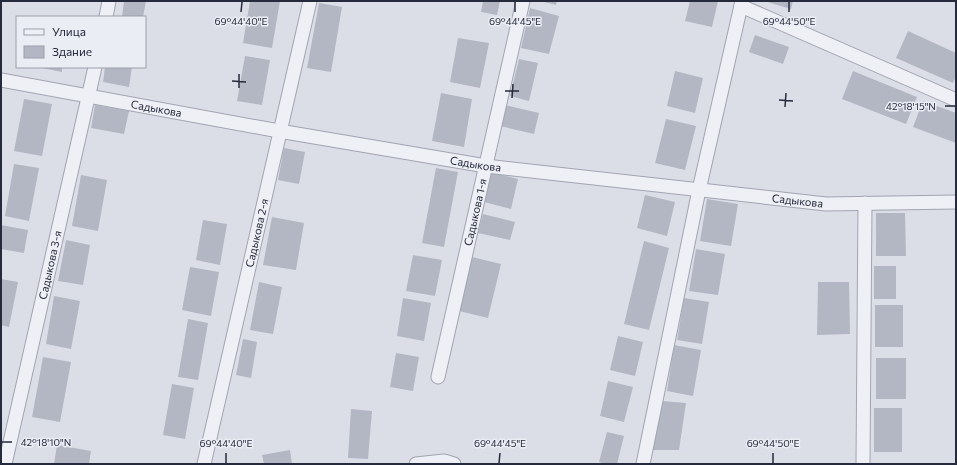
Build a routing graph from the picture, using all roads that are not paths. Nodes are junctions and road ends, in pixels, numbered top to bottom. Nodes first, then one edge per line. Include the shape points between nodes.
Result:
1 (109, 1) edge
2 (310, 1) edge
3 (523, 1) edge
4 (741, 3) edge
5 (106, 16) edge
6 (95, 68) edge
7 (1, 80) edge
8 (89, 96) junction
9 (956, 100) edge
10 (279, 131) junction
11 (486, 166) junction
12 (699, 190) junction
13 (956, 202) edge
14 (865, 203) junction
15 (438, 377) dead end
16 (5, 464) edge
17 (204, 464) edge
18 (416, 464) edge
19 (454, 464) edge
20 (643, 464) edge
21 (863, 464) edge

1 - 5 street
2 - 10 street, Садыкова 2-я
3 - 11 street, Садыкова 1-я
4 - 9 street
4 - 12 street
6 - 8 street, Садыкова 3-я
7 - 8 street, Садыкова
8 - 10 street, Садыкова
8 - 16 street, Садыкова 3-я
10 - 11 street, Садыкова
10 - 17 street, Садыкова 2-я
11 - 12 street, Садыкова
11 - 15 street, Садыкова 1-я
12 - 14 street, Садыкова via 826,204
12 - 20 street
13 - 14 street, Садыкова
14 - 21 street
18 - 19 street via 444,461

